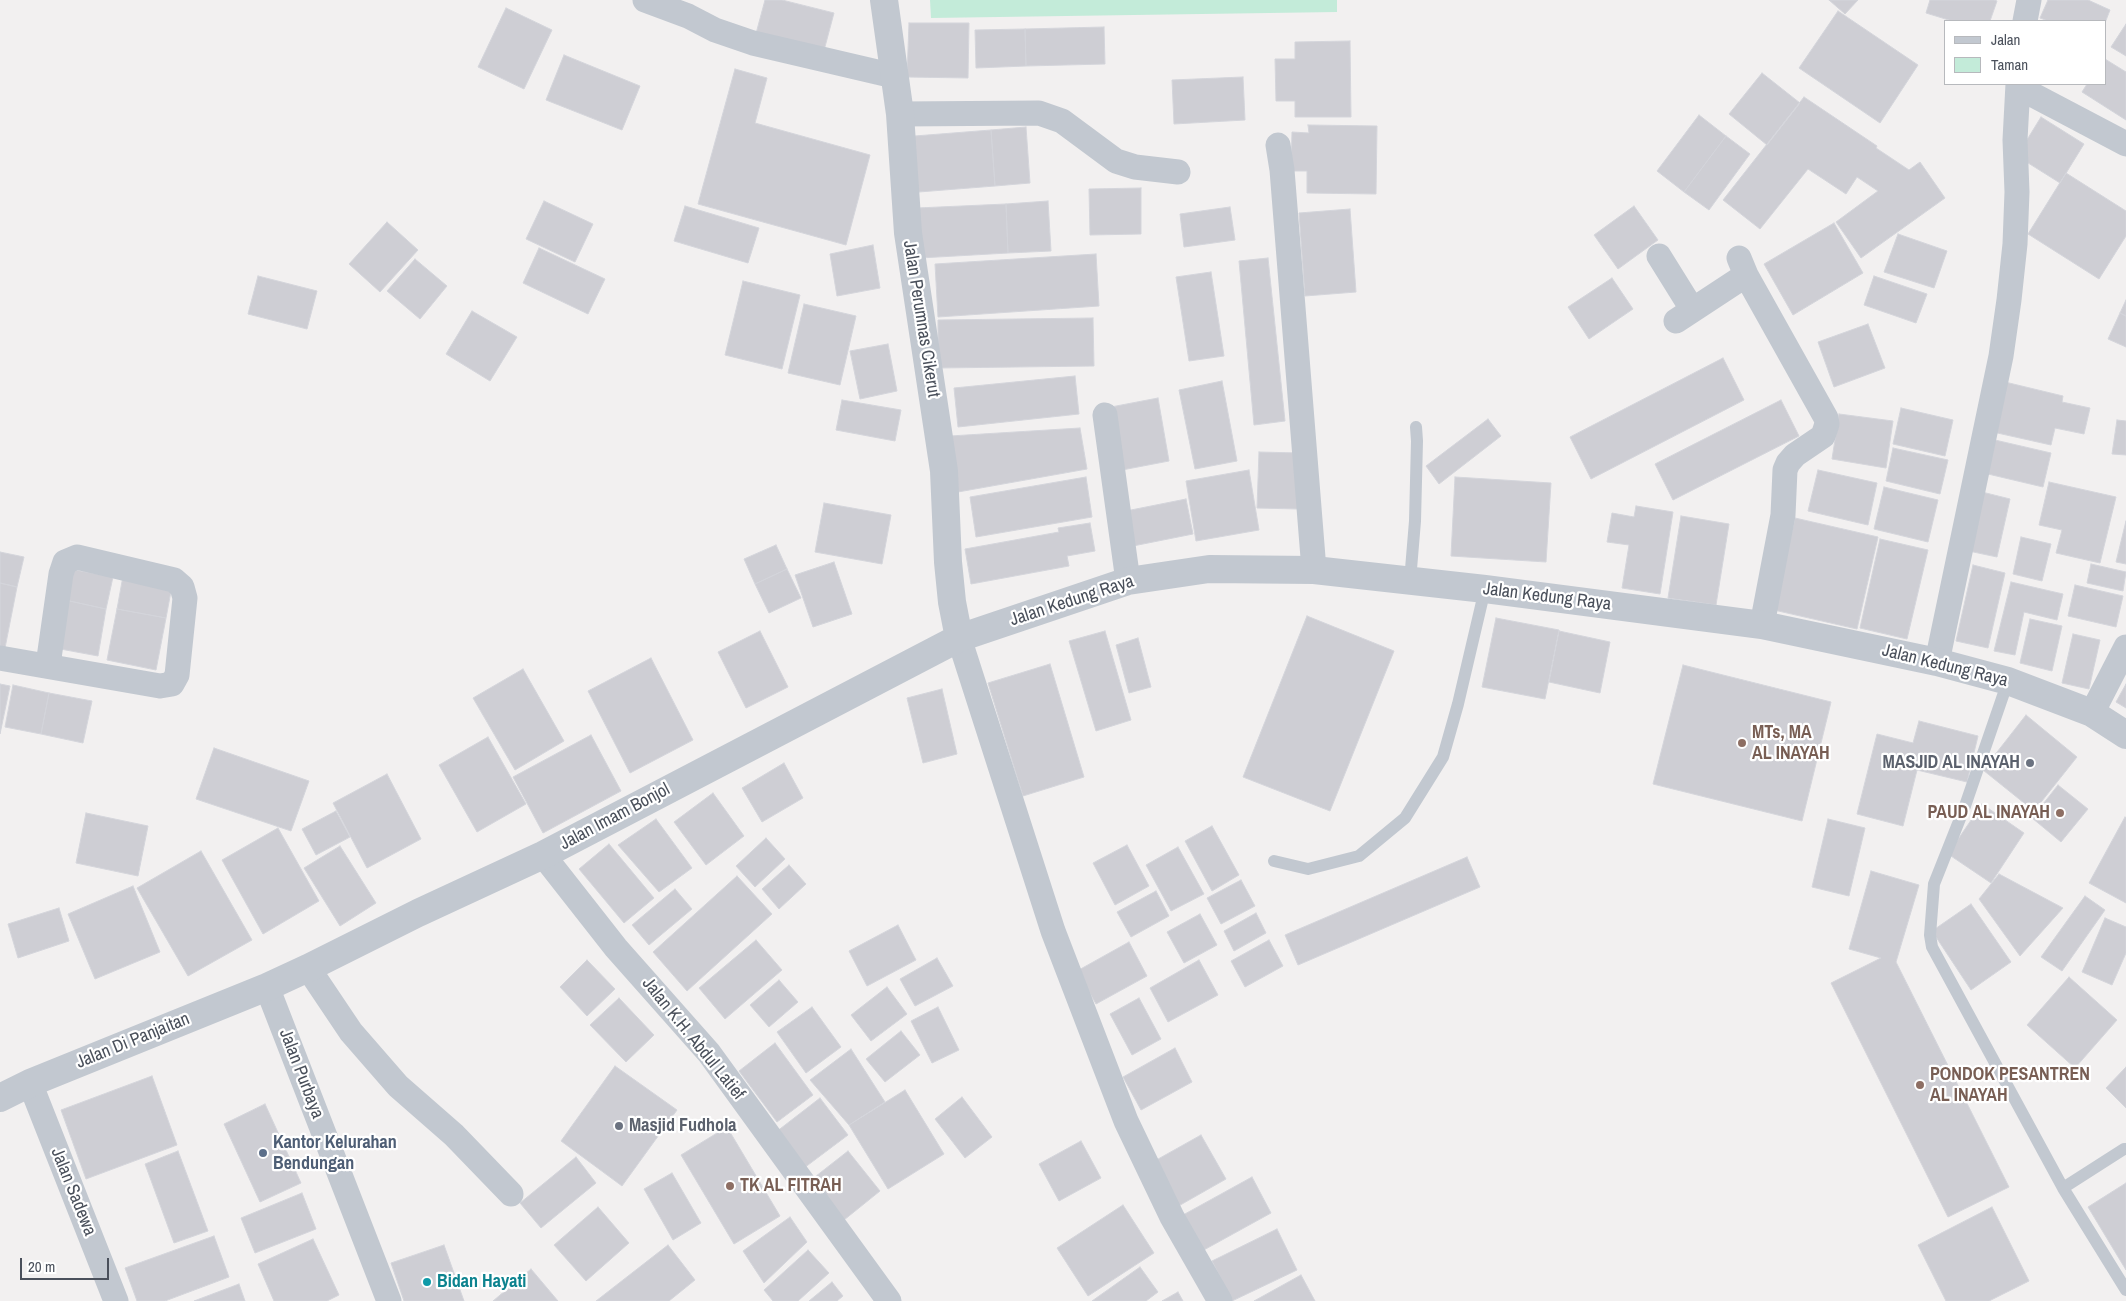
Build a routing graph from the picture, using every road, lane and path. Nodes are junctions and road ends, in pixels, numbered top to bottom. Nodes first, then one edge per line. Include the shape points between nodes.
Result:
1 (645, 0) edge
2 (884, 0) edge
3 (2029, 0) edge
4 (2025, 20) edge
5 (894, 76) junction
6 (2018, 86) edge
7 (900, 114) junction
8 (2126, 144) edge
9 (1278, 145) dead end
10 (1178, 172) dead end
11 (1659, 256) dead end
12 (1105, 415) dead end
13 (1416, 427) dead end
14 (1314, 570) junction
15 (1128, 581) junction
16 (1410, 581) junction
17 (1485, 588) junction
18 (1762, 625) junction
19 (958, 638) junction
20 (2126, 648) edge
21 (0, 658) edge
22 (1938, 662) junction
23 (48, 665) junction
24 (2008, 680) junction
25 (2092, 713) junction
26 (2126, 735) edge
27 (543, 855) junction
28 (1274, 861) dead end
29 (308, 968) junction
30 (267, 987) junction
31 (30, 1083) junction
32 (0, 1098) edge
33 (2126, 1149) edge
34 (2064, 1188) junction
35 (511, 1194) dead end
36 (2126, 1290) edge
37 (116, 1301) edge
38 (389, 1301) edge
39 (889, 1301) edge
40 (1220, 1301) edge

1 - 5 street via 754,43
2 - 5 street, Jalan Perumnas Cikerut
3 - 4 street
5 - 7 street, Jalan Perumnas Cikerut
6 - 8 street
6 - 22 street via 2016,244 2009,300 2001,356
7 - 10 street via 1039,113 1062,122 1116,161 1135,167
7 - 19 street, Jalan Perumnas Cikerut via 908,233 944,471 948,562
9 - 14 street
11 - 18 street via 1684,315 1742,266 1826,418 1823,436 1795,455 1785,470 1783,516
12 - 15 street
13 - 16 lane via 1415,521
14 - 15 street, Jalan Kedung Raya via 1209,569
14 - 16 street, Jalan Kedung Raya
15 - 19 street, Jalan Kedung Raya
16 - 17 street, Jalan Kedung Raya
17 - 18 street, Jalan Kedung Raya
17 - 28 lane via 1443,757 1405,818 1359,856 1308,869
18 - 22 street, Jalan Kedung Raya
19 - 27 street, Jalan Imam Bonjol
19 - 40 street via 1053,931 1126,1121 1172,1217
20 - 25 street
21 - 23 street
22 - 24 street, Jalan Kedung Raya
23 - 23 street via 160,686 172,684 177,675 185,598 182,587 174,580 77,557 65,562
24 - 25 street, Jalan Kedung Raya
24 - 34 lane via 1965,806 1934,884 1930,935 1938,963
25 - 26 street, Jalan Kedung Raya
27 - 29 street, Jalan Imam Bonjol
27 - 39 street, Jalan K.H. Abdul Latief via 616,948 709,1053
29 - 30 street, Jalan Imam Bonjol
29 - 35 street via 351,1032 398,1086 454,1135
30 - 31 street, Jalan Di Panjaitan
30 - 38 street, Jalan Purbaya
31 - 32 street, Jalan Di Panjaitan
31 - 37 street, Jalan Sadewa
33 - 34 lane
34 - 36 lane

